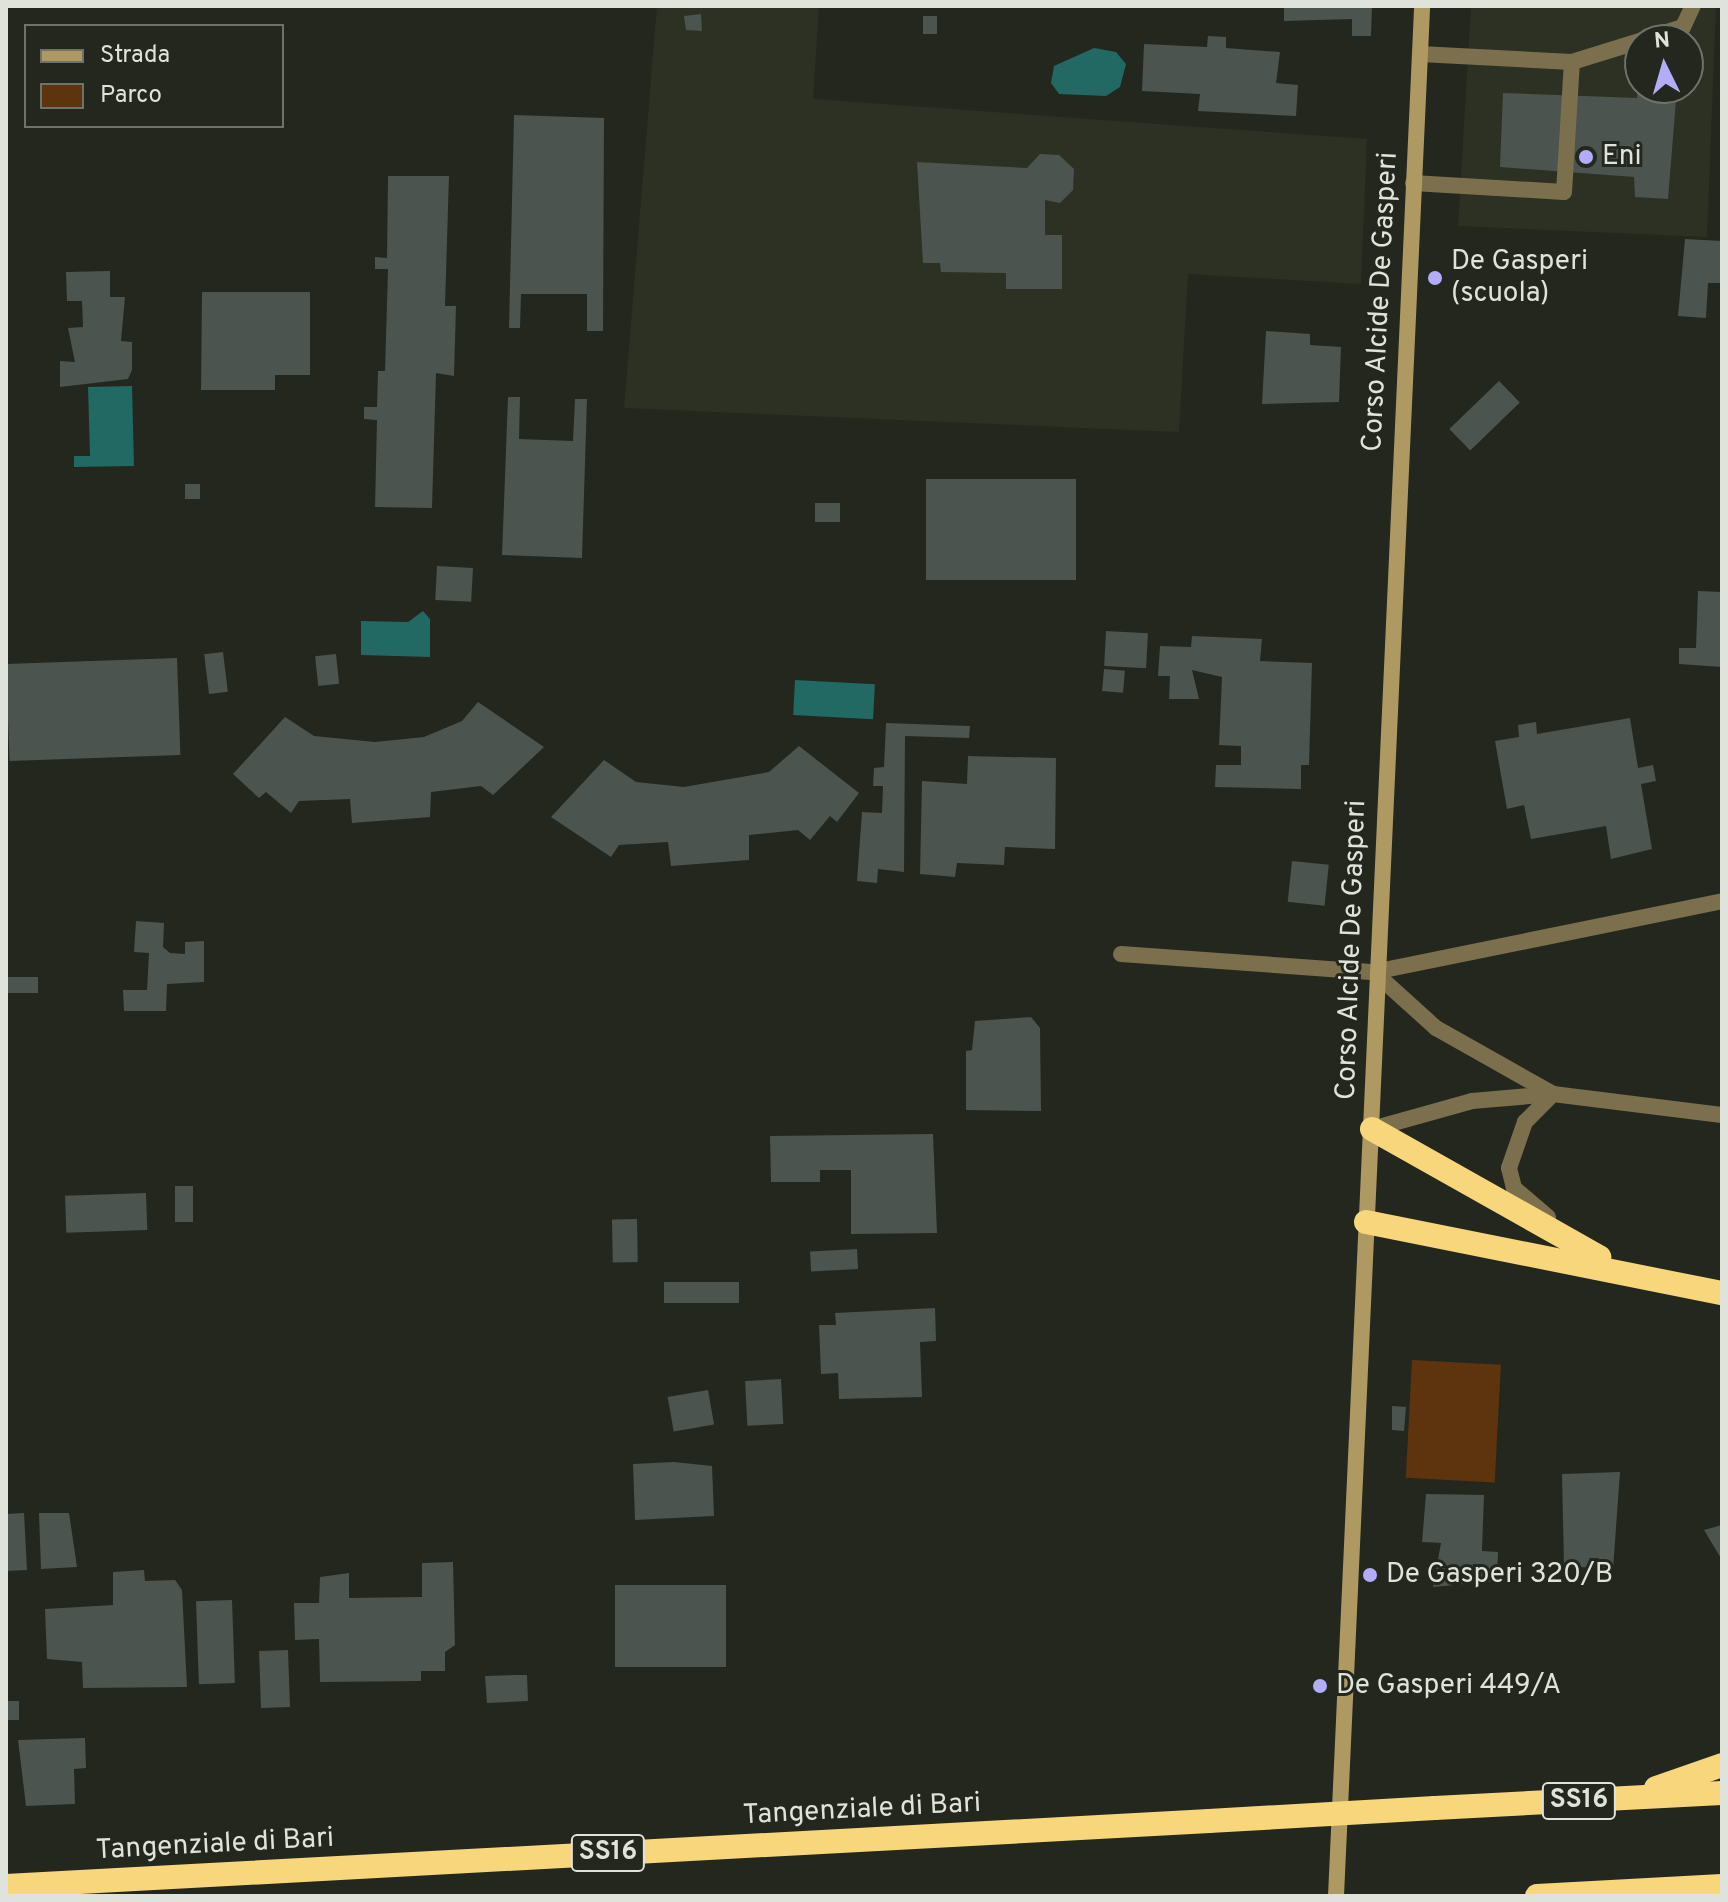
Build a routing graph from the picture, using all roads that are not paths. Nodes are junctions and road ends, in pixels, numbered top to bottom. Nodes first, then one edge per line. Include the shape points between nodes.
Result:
1 (1422, 6) edge
2 (1624, 45) edge
3 (1420, 54) junction
4 (1572, 62) junction
5 (1413, 183) junction
6 (1722, 901) edge
7 (1121, 954) dead end
8 (1374, 972) junction
9 (1553, 1094) junction
10 (1722, 1115) edge
11 (1372, 1129) junction
12 (1366, 1222) junction
13 (1615, 1266) junction
14 (1722, 1293) edge
15 (1722, 1765) edge
16 (1722, 1793) edge
17 (1627, 1798) junction
18 (6, 1886) edge
19 (1722, 1886) edge
20 (1336, 1896) edge
21 (1537, 1896) edge

1 - 3 street, Corso Alcide De Gasperi
2 - 4 street
3 - 4 street
3 - 5 street, Corso Alcide De Gasperi
4 - 5 street via 1564,192
5 - 8 street, Corso Alcide De Gasperi
6 - 8 street
7 - 8 street
8 - 9 street via 1436,1028
8 - 11 street, Corso Alcide De Gasperi
9 - 10 street
9 - 11 street via 1472,1101
9 - 13 street via 1512,1145 1514,1188
11 - 12 street, Corso Alcide De Gasperi
11 - 13 highway
12 - 13 highway
12 - 20 street, Corso Alcide De Gasperi
13 - 14 highway
15 - 17 highway
16 - 17 highway, Tangenziale di Bari / SS16
17 - 18 highway, Tangenziale di Bari / SS16, bridge
19 - 21 highway

